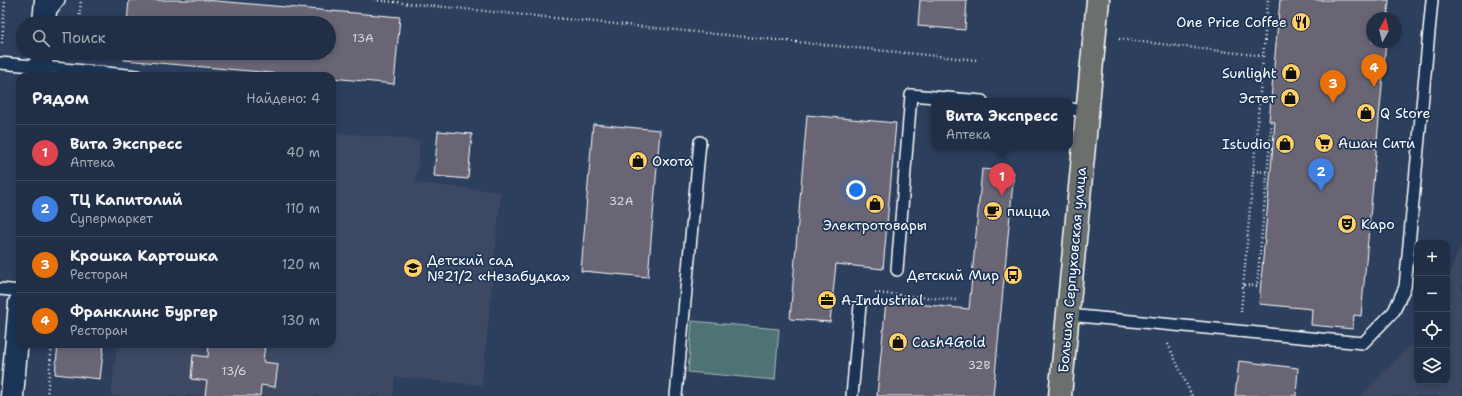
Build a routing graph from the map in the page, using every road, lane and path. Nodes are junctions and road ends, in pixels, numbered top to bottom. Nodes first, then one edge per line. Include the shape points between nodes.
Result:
1 (6, 0) edge
2 (59, 0) edge
3 (81, 0) edge
4 (374, 0) edge
5 (1098, 0) edge
6 (1268, 0) edge
7 (1432, 0) edge
8 (45, 13) edge
9 (80, 16) edge
10 (1115, 39) dead end
11 (1263, 56) junction
12 (977, 60) dead end
13 (0, 63) edge
14 (41, 65) edge
15 (103, 72) edge
16 (946, 98) edge
17 (1079, 110) edge
18 (1272, 121) dead end
19 (700, 142) dead end
20 (1253, 171) junction
21 (1268, 172) junction
22 (897, 270) dead end
23 (1244, 285) junction
24 (0, 289) edge
25 (16, 291) edge
26 (956, 300) dead end
27 (860, 305) joint
28 (1068, 315) junction
29 (1158, 324) junction
30 (1240, 331) junction
31 (16, 348) edge
32 (52, 348) edge
33 (12, 396) edge
34 (47, 396) edge
35 (676, 396) edge
36 (852, 396) edge
37 (1060, 396) edge
38 (1192, 396) edge

1 - 13 path
2 - 8 lane
3 - 9 path
4 - 12 path
5 - 17 main road, Большая Серпуховская улица
6 - 11 path
7 - 30 lane via 1405,287 1394,311 1363,343
10 - 11 path
11 - 20 path
13 - 14 lane
14 - 15 lane
16 - 22 lane via 911,95
17 - 28 main road, Большая Серпуховская улица
18 - 21 path
19 - 35 lane
20 - 21 path
20 - 23 path
21 - 23 path via 1257,286
23 - 30 path
24 - 25 lane
26 - 27 path via 861,292
27 - 36 lane
28 - 29 lane
28 - 37 main road, Большая Серпуховская улица
29 - 30 lane
29 - 38 path
31 - 33 street
32 - 34 path

